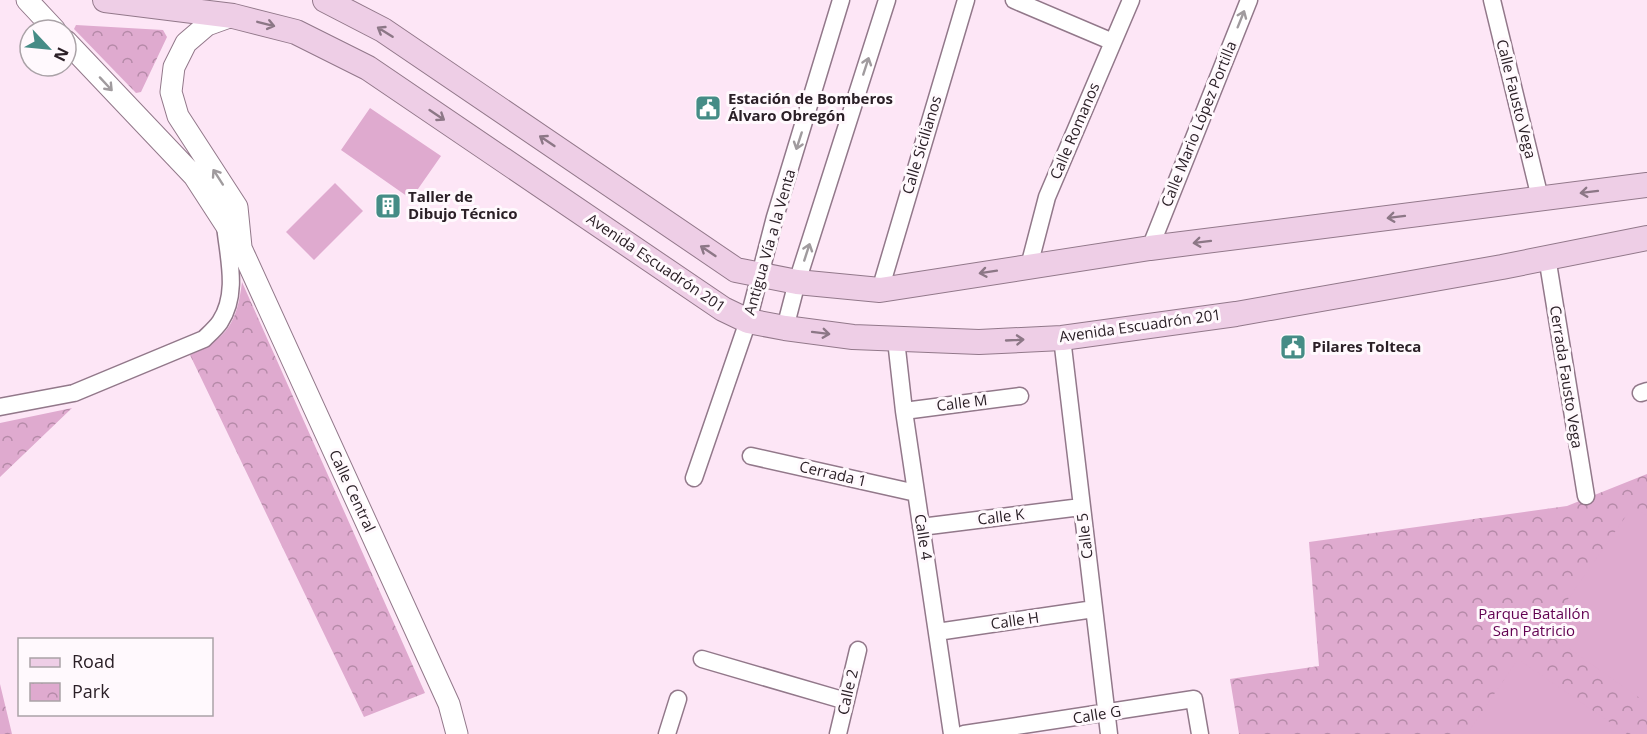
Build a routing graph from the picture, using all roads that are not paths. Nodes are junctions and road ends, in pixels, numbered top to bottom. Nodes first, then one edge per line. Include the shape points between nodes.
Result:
1 (27, 0) edge
2 (105, 0) edge
3 (325, 0) edge
4 (887, 0) edge
5 (966, 0) edge
6 (1014, 0) edge
7 (1131, 0) edge
8 (1249, 0) edge
9 (1492, 0) edge
10 (839, 1) edge
11 (233, 16) junction
12 (44, 18) edge
13 (1113, 42) junction
14 (78, 54) edge
15 (1641, 184) edge
16 (1540, 198) junction
17 (237, 207) junction
18 (225, 224) junction
19 (673, 228) junction
20 (1647, 238) edge
21 (1150, 248) junction
22 (242, 250) junction
23 (1547, 257) junction
24 (652, 261) junction
25 (1029, 266) junction
26 (760, 274) junction
27 (797, 282) junction
28 (880, 290) junction
29 (748, 321) junction
30 (784, 328) junction
31 (1062, 338) junction
32 (896, 340) junction
33 (1020, 396) dead end
34 (0, 407) edge
35 (904, 411) junction
36 (751, 456) dead end
37 (693, 478) dead end
38 (916, 493) junction
39 (1586, 496) dead end
40 (1081, 507) junction
41 (921, 527) junction
42 (1094, 609) junction
43 (937, 632) junction
44 (858, 650) dead end
45 (702, 659) dead end
46 (678, 699) dead end
47 (846, 701) junction
48 (1106, 714) junction
49 (457, 734) edge
50 (667, 734) edge
51 (838, 734) edge
52 (952, 734) edge
53 (964, 734) edge
54 (1109, 734) edge
55 (1200, 734) edge

1 - 12 street
2 - 11 main road, Avenida Escuadrón 201
19 -> 3 main road via 383,30
27 -> 4 street
5 - 28 street, Calle Sicilianos
6 - 13 street
7 - 13 street, Calle Romanos
21 -> 8 street, Calle Mario López Portilla
9 - 16 street, Calle Fausto Vega
10 -> 26 street, Antigua Vía a la Venta
17 -> 11 street, Calle Central via 178,116 171,92 174,67 186,43 207,25
11 -> 24 main road, Avenida Escuadrón 201 via 296,32 368,68
13 - 25 street, Calle Romanos via 1047,197
14 -> 18 street, Calle Central via 194,176
15 -> 16 main road
16 -> 21 main road
17 - 18 street
17 - 22 street, Calle Central
18 - 22 street, Calle Central
18 - 34 street via 230,301 220,323 204,339 74,393
19 - 24 main road
26 -> 19 main road via 736,270
20 - 23 main road, Avenida Escuadrón 201
21 - 25 main road
22 - 49 street, Calle Central via 449,704
23 - 31 main road, Avenida Escuadrón 201 via 1236,314
23 - 39 street, Cerrada Fausto Vega
24 - 29 main road, Avenida Escuadrón 201 via 723,309
25 -> 28 main road
26 - 27 main road
26 - 29 street, Antigua Vía a la Venta
27 - 28 main road
27 - 30 street
29 - 30 main road, Avenida Escuadrón 201
29 - 37 street, Antigua Vía a la Venta
30 -> 32 main road, Avenida Escuadrón 201
32 -> 31 main road, Avenida Escuadrón 201
31 - 40 street, Calle 5
32 - 35 street, Calle 4
33 - 35 street, Calle M
35 - 38 street, Calle 4
36 - 38 street, Cerrada 1
38 - 41 street, Calle 4
40 - 41 street, Calle K
40 - 42 street, Calle 5
41 - 43 street, Calle 4
42 - 43 street, Calle H
42 - 48 street, Calle 5
43 - 52 street, Calle 4
44 - 47 street, Calle 2
45 - 47 street
46 - 50 street
47 - 51 street, Calle 2
48 - 53 street, Calle G
48 - 54 street, Calle 5
48 - 55 street, Calle G via 1194,699

